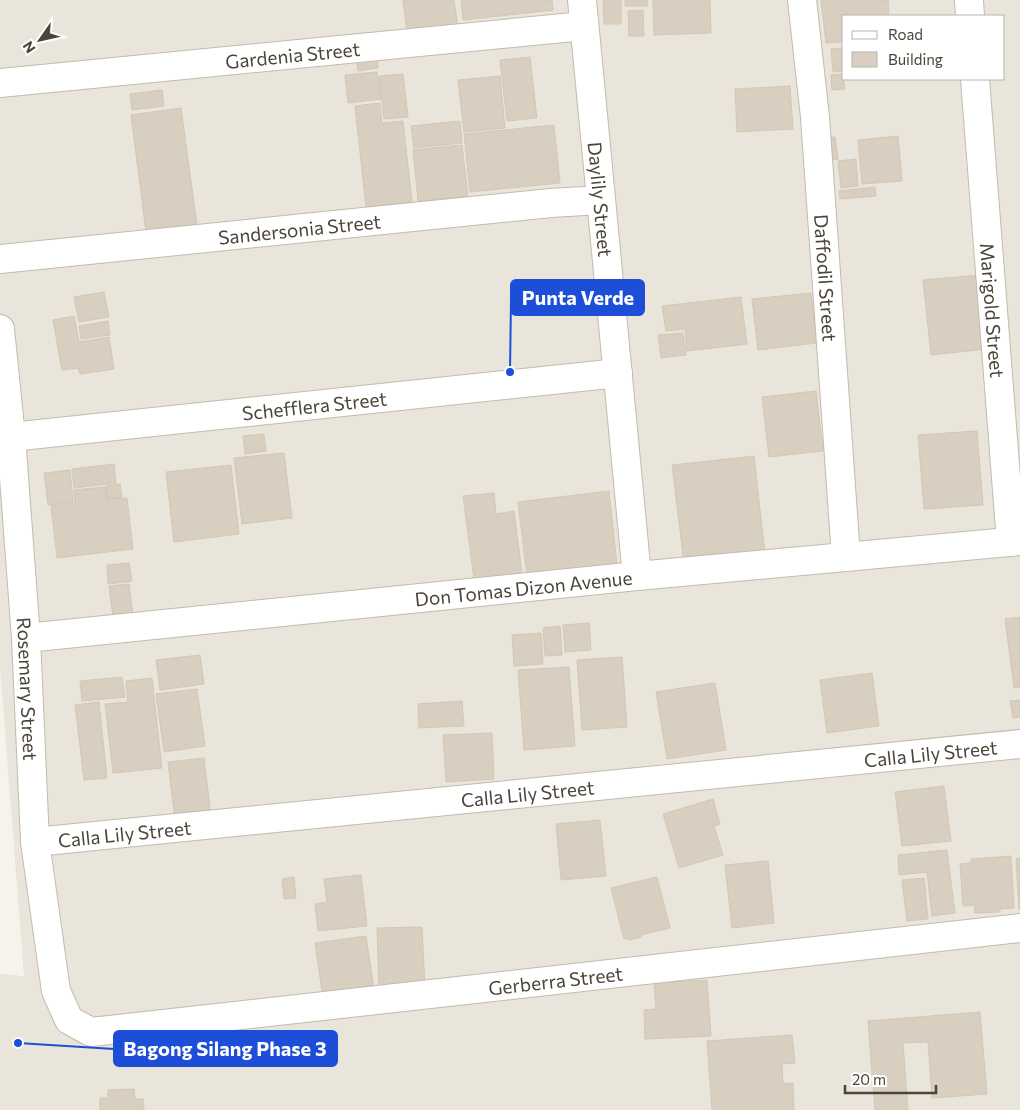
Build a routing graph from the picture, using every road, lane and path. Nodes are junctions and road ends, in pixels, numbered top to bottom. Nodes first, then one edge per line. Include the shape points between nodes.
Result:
1 (802, 0) edge
2 (969, 0) edge
3 (583, 13) edge
4 (970, 15) edge
5 (975, 80) edge
6 (0, 83) edge
7 (601, 200) junction
8 (0, 259) edge
9 (0, 329) edge
10 (618, 373) junction
11 (11, 437) junction
12 (1015, 541) edge
13 (846, 556) junction
14 (637, 576) junction
15 (26, 638) junction
16 (1020, 744) edge
17 (35, 842) junction
18 (1020, 928) edge
19 (91, 1032) joint

1 - 13 street, Daffodil Street via 816,118
2 - 4 street
3 - 6 street, Gardenia Street
3 - 7 street, Daylily Street
5 - 12 street, Marigold Street
7 - 8 street, Sandersonia Street
7 - 10 street, Daylily Street
9 - 11 street, Rosemary Street
10 - 11 street, Schefflera Street
10 - 14 street, Daylily Street
11 - 15 street, Rosemary Street
12 - 13 street, Don Tomas Dizon Avenue
13 - 14 street, Don Tomas Dizon Avenue
14 - 15 street, Don Tomas Dizon Avenue
15 - 17 street, Rosemary Street
16 - 17 street, Calla Lily Street
17 - 19 street, Rosemary Street via 56,991 69,1020
18 - 19 street, Gerberra Street

